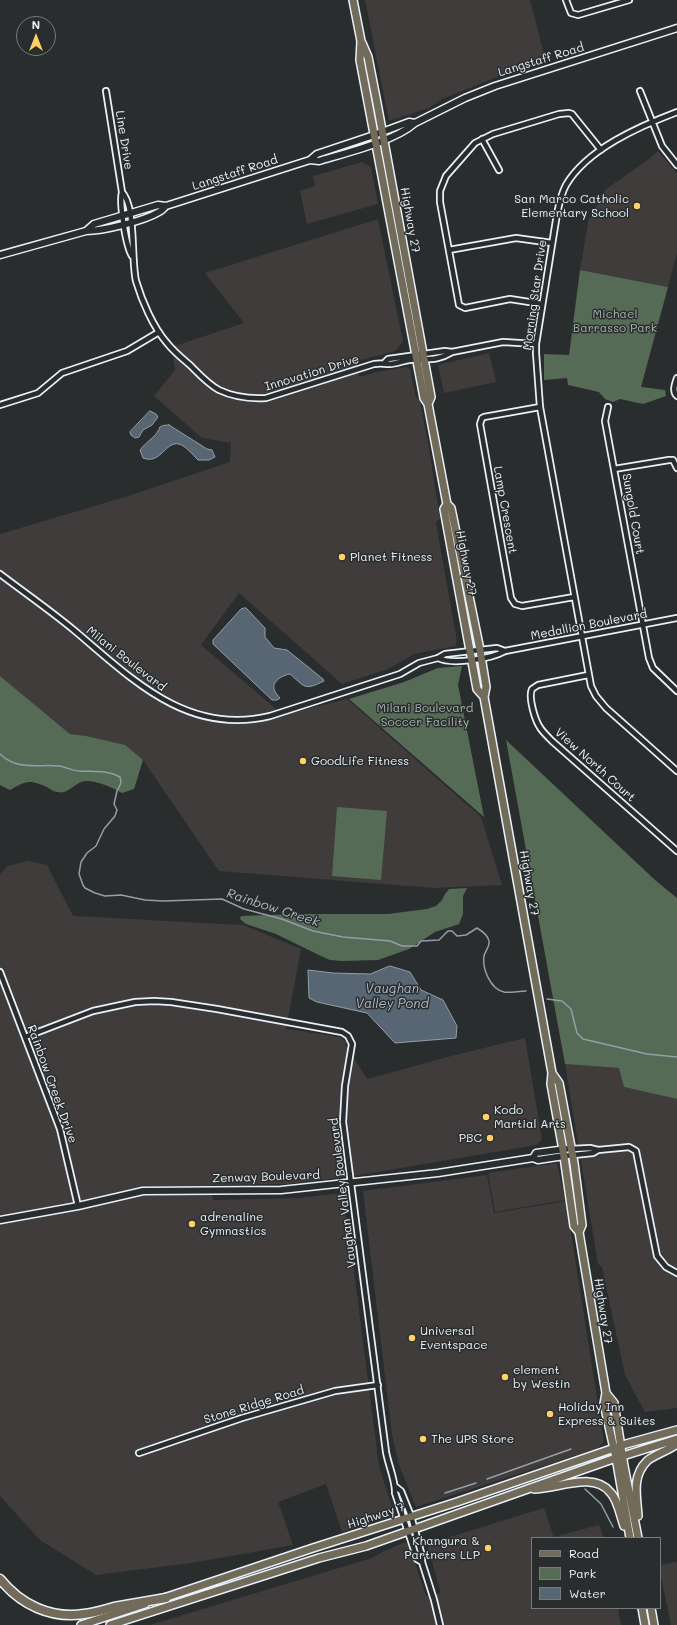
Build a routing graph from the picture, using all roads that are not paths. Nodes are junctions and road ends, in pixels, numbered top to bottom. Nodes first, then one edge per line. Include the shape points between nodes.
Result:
1 (354, 0) edge
2 (566, 0) edge
3 (629, 0) edge
4 (677, 28) edge
5 (361, 41) junction
6 (106, 91) dead end
7 (640, 91) dead end
8 (677, 112) edge
9 (652, 122) junction
10 (383, 136) junction
11 (375, 139) junction
12 (482, 139) junction
13 (601, 150) junction
14 (677, 164) edge
15 (499, 170) dead end
16 (166, 206) junction
17 (126, 215) junction
18 (131, 222) junction
19 (124, 224) junction
20 (86, 231) junction
21 (552, 243) junction
22 (448, 250) junction
23 (0, 256) edge
24 (132, 256) junction
25 (542, 304) junction
26 (159, 332) junction
27 (536, 344) junction
28 (416, 357) junction
29 (424, 357) junction
30 (677, 378) edge
31 (677, 396) edge
32 (428, 404) junction
33 (0, 405) edge
34 (540, 407) junction
35 (608, 407) dead end
36 (677, 468) edge
37 (614, 469) junction
38 (446, 504) junction
39 (0, 574) edge
40 (574, 597) junction
41 (677, 618) edge
42 (642, 625) junction
43 (581, 636) junction
44 (471, 651) junction
45 (505, 651) junction
46 (481, 654) junction
47 (438, 658) junction
48 (472, 659) junction
49 (588, 675) junction
50 (677, 691) edge
51 (484, 696) junction
52 (677, 771) edge
53 (677, 851) edge
54 (0, 972) edge
55 (25, 1037) junction
56 (552, 1073) junction
57 (572, 1152) junction
58 (564, 1153) junction
59 (350, 1183) junction
60 (78, 1206) junction
61 (0, 1220) edge
62 (579, 1232) junction
63 (677, 1273) edge
64 (378, 1385) junction
65 (677, 1430) edge
66 (677, 1438) edge
67 (677, 1444) edge
68 (617, 1447) junction
69 (139, 1453) dead end
70 (619, 1457) junction
71 (396, 1487) junction
72 (526, 1490) junction
73 (408, 1517) junction
74 (412, 1530) junction
75 (629, 1537) edge
76 (629, 1537) edge
77 (639, 1537) edge
78 (639, 1537) edge
79 (422, 1562) junction
80 (0, 1579) edge
81 (166, 1598) junction
82 (642, 1609) edge
83 (651, 1609) edge
84 (81, 1625) edge
85 (110, 1625) edge
86 (440, 1625) edge
87 (645, 1625) edge
88 (654, 1625) edge

1 - 5 main road, Highway 27
2 - 3 street via 571,13 578,15
4 - 10 street, Langstaff Road via 495,86 465,98 409,128
5 - 10 main road, Highway 27 via 368,57
5 - 11 main road, Highway 27 via 360,60
6 - 17 street, Line Drive via 122,192 126,196
7 - 9 street
8 - 9 street, Morning Star Drive
9 - 13 street, Morning Star Drive via 623,135
9 - 14 street via 662,146
10 - 11 street, Langstaff Road
10 - 29 main road, Highway 27
11 - 16 street, Langstaff Road via 317,154 310,160
11 - 28 main road, Highway 27
12 - 13 street via 569,113
12 - 15 street
12 - 22 street via 469,149 449,172 441,186 440,202
13 - 21 street, Morning Star Drive via 576,171 564,189
16 - 17 street, Langstaff Road via 158,205
16 - 18 street, Langstaff Road via 160,212
17 - 18 street, Line Drive
17 - 19 street, Innovation Drive
17 - 20 street, Langstaff Road via 94,224
18 - 19 street, Langstaff Road
18 - 24 street, Innovation Drive via 134,248
19 - 20 street, Langstaff Road via 98,231
19 - 24 street, Innovation Drive via 128,250
20 - 23 street, Langstaff Road
21 - 22 street via 516,238
21 - 25 street, Morning Star Drive
22 - 25 street via 457,302 461,307 510,299
24 - 26 street, Innovation Drive via 136,281
25 - 27 street, Morning Star Drive
26 - 28 street, Innovation Drive via 176,353 217,389 251,398 266,398 288,392 388,359
26 - 33 street via 127,351 62,373 38,393
27 - 29 street, Innovation Drive via 503,342 452,352 443,357
27 - 34 street, Morning Star Drive
28 - 29 street, Innovation Drive
28 - 32 main road, Highway 27 via 424,398
29 - 32 main road, Highway 27 via 431,397
30 - 31 street via 674,388
32 - 38 main road, Highway 27
34 - 40 street, Morning Star Drive
34 - 40 street, Lamp Crescent via 484,417 480,421 511,598 515,604 522,606
35 - 37 street, Sungold Court via 605,421
36 - 37 street via 673,460 669,460
37 - 42 street, Sungold Court
38 - 44 main road, Highway 27 via 444,509
38 - 46 main road, Highway 27 via 451,508
39 - 47 street, Milani Boulevard via 140,685 168,703 193,714 226,720 270,716 386,679 419,663
40 - 43 street, Morning Star Drive
41 - 42 street, Medallion Boulevard
42 - 43 street, Medallion Boulevard
42 - 50 street, Sungold Court via 653,668
43 - 45 street, Medallion Boulevard
43 - 49 street, Morning Star Drive
44 - 46 street, Medallion Boulevard
44 - 47 street, Milani Boulevard via 445,654
44 - 48 main road, Highway 27
45 - 46 street, Medallion Boulevard via 498,655
45 - 46 street, Medallion Boulevard via 497,648
46 - 48 street, Medallion Boulevard
46 - 51 main road, Highway 27 via 486,687
47 - 48 street, Milani Boulevard via 445,662
48 - 51 main road, Highway 27 via 477,689
49 - 52 street, Morning Star Drive via 600,703
49 - 53 street, View North Court via 538,684 532,688 530,694 540,729
51 - 56 main road, Highway 27
54 - 55 street, Rainbow Creek Drive
55 - 59 street, Vaughan Valley Boulevard via 94,1011 135,1002 154,1001 217,1009 342,1032 348,1036 352,1044 345,1086 343,1122
55 - 60 street, Rainbow Creek Drive via 60,1129
56 - 57 main road, Highway 27 via 559,1083
56 - 58 main road, Highway 27 via 551,1084
57 - 58 street, Zenway Boulevard
57 - 62 main road, Highway 27 via 582,1225
57 - 63 street via 593,1153 598,1150 626,1147 636,1151 657,1256 666,1268
58 - 59 street, Zenway Boulevard via 536,1153 533,1158
58 - 62 main road, Highway 27 via 574,1226
59 - 60 street, Zenway Boulevard via 281,1190 143,1191
59 - 64 street, Vaughan Valley Boulevard
60 - 61 street, Zenway Boulevard
62 - 68 main road, Highway 27 via 606,1393 604,1404
64 - 69 street, Stone Ridge Road via 334,1391 242,1418
64 - 71 street, Vaughan Valley Boulevard via 389,1469
65 - 68 main road, Highway 7
66 - 70 main road, Highway 7
67 - 78 main road via 647,1461 637,1477
68 - 70 main road, Highway 27
68 - 73 main road, Highway 7
70 - 72 main road, Highway 7
70 - 75 main road, Highway 27
70 - 77 main road, Highway 27
71 - 73 street, Vaughan Valley Boulevard via 395,1493
71 - 73 street, Vaughan Valley Boulevard via 401,1490
72 - 74 main road, Highway 7
72 - 76 main road via 596,1482 611,1492
73 - 74 street, Vaughan Valley Boulevard
73 - 74 street
73 - 81 main road, Highway 7
74 - 79 street
74 - 79 street via 417,1559
74 - 85 main road, Highway 7
79 - 86 street
80 - 81 highway via 20,1599 42,1611 69,1615
81 - 84 main road, Highway 7
82 - 87 main road
83 - 88 main road

